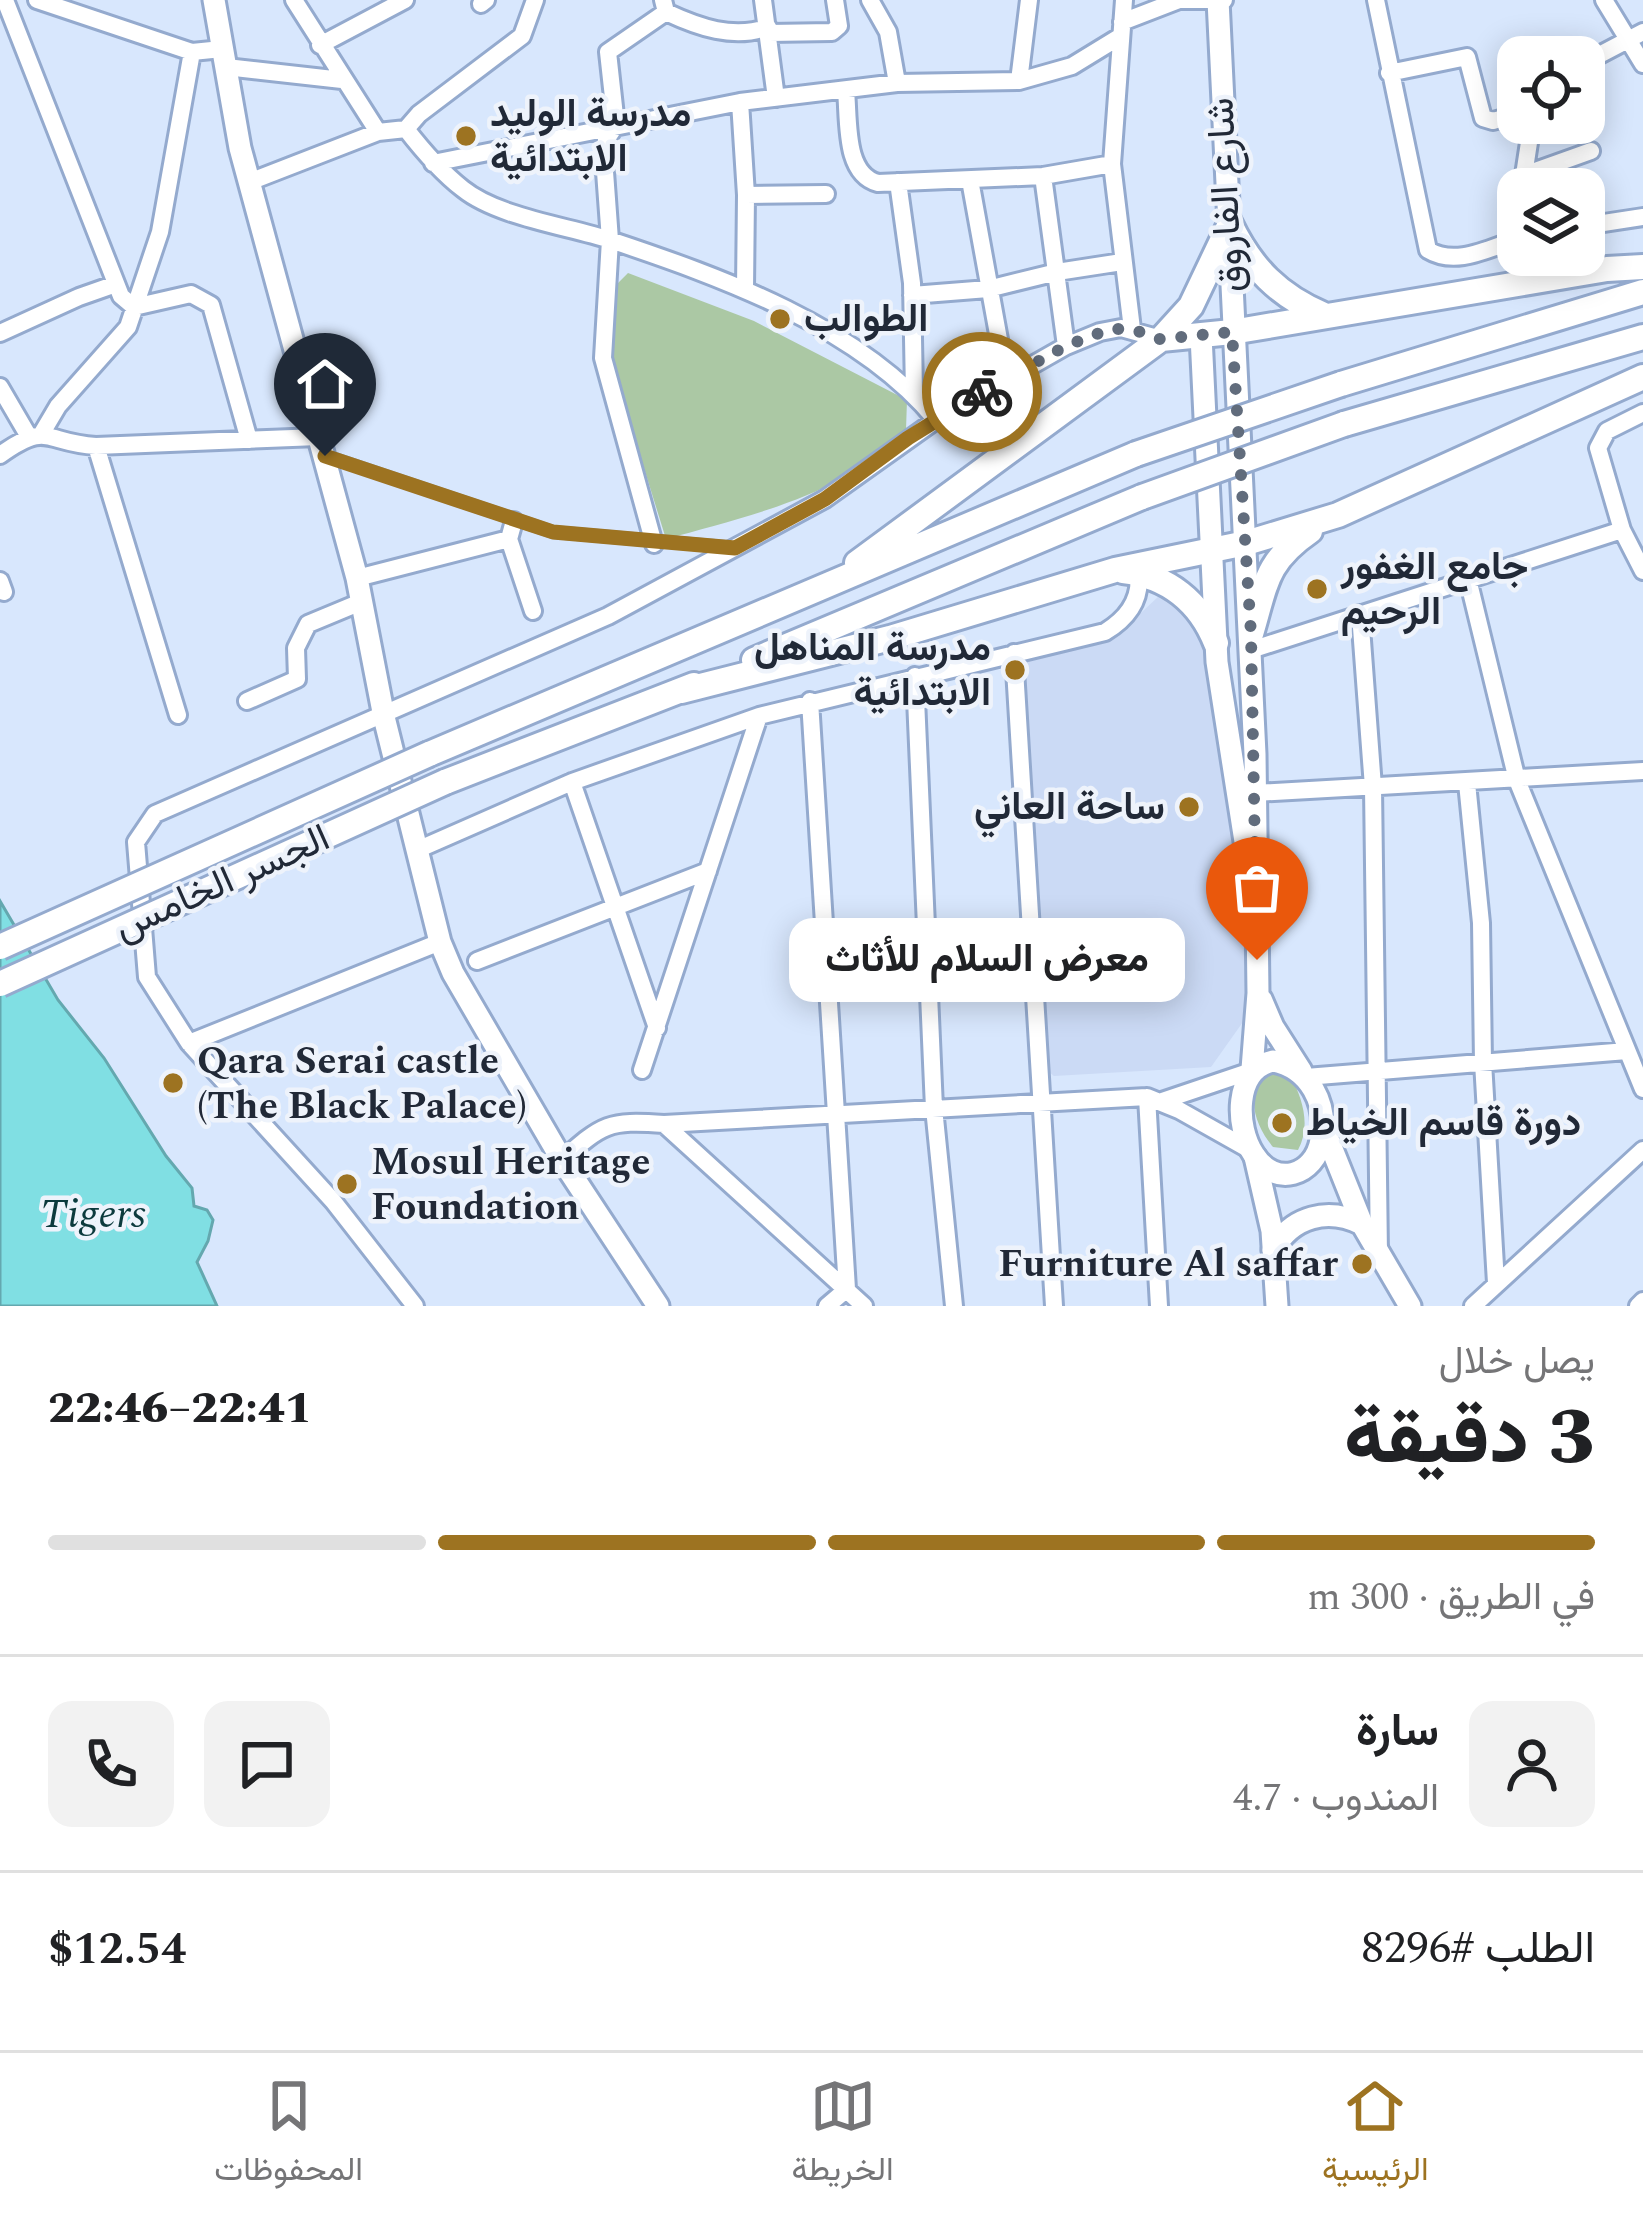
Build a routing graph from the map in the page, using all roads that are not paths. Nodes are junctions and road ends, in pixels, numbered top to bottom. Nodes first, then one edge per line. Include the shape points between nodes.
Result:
1 (5, 0) edge
2 (37, 0) edge
3 (214, 0) edge
4 (294, 0) edge
5 (405, 0) edge
6 (535, 0) edge
7 (763, 0) edge
8 (835, 0) edge
9 (870, 0) edge
10 (1030, 0) edge
11 (1124, 0) edge
12 (1220, 0) edge
13 (1376, 0) edge
14 (1604, 0) edge
15 (664, 6) edge
16 (1122, 29) junction
17 (769, 30) junction
18 (1636, 35) edge
19 (320, 44) junction
20 (192, 52) junction
21 (1605, 52) edge
22 (224, 58) junction
23 (1643, 64) edge
24 (1389, 74) junction
25 (342, 80) junction
26 (1019, 81) junction
27 (897, 83) junction
28 (846, 91) junction
29 (776, 98) junction
30 (740, 102) junction
31 (1497, 121) edge
32 (616, 125) junction
33 (406, 129) junction
34 (378, 132) junction
35 (1592, 151) dead end
36 (433, 163) junction
37 (1112, 164) junction
38 (1555, 168) edge
39 (1043, 176) junction
40 (970, 180) junction
41 (249, 182) junction
42 (898, 182) junction
43 (826, 194) dead end
44 (746, 195) junction
45 (1643, 218) edge
46 (1605, 223) edge
47 (1230, 224) junction
48 (610, 240) junction
49 (1497, 246) edge
50 (1122, 262) junction
51 (1643, 267) edge
52 (1057, 272) junction
53 (116, 284) junction
54 (745, 289) junction
55 (988, 289) junction
56 (1643, 292) edge
57 (912, 295) junction
58 (134, 307) junction
59 (1324, 315) junction
60 (1132, 329) junction
61 (1232, 332) junction
62 (0, 333) edge
63 (1201, 335) junction
64 (1643, 337) edge
65 (1160, 339) junction
66 (1066, 346) junction
67 (1643, 377) edge
68 (1006, 378) junction
69 (0, 387) edge
70 (914, 393) junction
71 (1643, 413) edge
72 (936, 420) junction
73 (35, 434) junction
74 (249, 440) junction
75 (97, 446) junction
76 (321, 446) junction
77 (0, 454) edge
78 (1338, 514) junction
79 (512, 530) junction
80 (1622, 530) junction
81 (1246, 543) junction
82 (653, 544) junction
83 (735, 548) junction
84 (1214, 548) junction
85 (1126, 571) junction
86 (1643, 571) edge
87 (357, 578) junction
88 (1468, 579) junction
89 (827, 586) junction
90 (361, 602) junction
91 (533, 611) dead end
92 (1360, 614) junction
93 (1251, 642) junction
94 (1216, 644) junction
95 (1014, 653) junction
96 (915, 676) junction
97 (681, 691) junction
98 (247, 701) dead end
99 (810, 701) junction
100 (178, 715) dead end
101 (759, 716) junction
102 (384, 717) junction
103 (1643, 771) edge
104 (1517, 780) junction
105 (572, 782) junction
106 (1468, 783) junction
107 (1373, 787) junction
108 (1255, 793) junction
109 (416, 850) junction
110 (708, 871) junction
111 (1256, 893) junction
112 (614, 910) junction
113 (440, 942) junction
114 (0, 947) edge
115 (477, 961) dead end
116 (0, 984) edge
117 (1258, 993) junction
118 (657, 1028) junction
119 (189, 1043) junction
120 (1627, 1051) junction
121 (1483, 1063) junction
122 (642, 1070) dead end
123 (1251, 1070) junction
124 (1377, 1071) junction
125 (1304, 1076) junction
126 (1643, 1089) edge
127 (1155, 1099) junction
128 (1042, 1102) junction
129 (934, 1108) junction
130 (836, 1114) junction
131 (664, 1124) junction
132 (1322, 1126) junction
133 (1643, 1150) edge
134 (1252, 1154) junction
135 (562, 1160) junction
136 (1362, 1224) junction
137 (1274, 1250) junction
138 (1379, 1255) junction
139 (1496, 1282) junction
140 (847, 1289) junction
141 (654, 1305) edge
142 (415, 1306) edge
143 (827, 1306) edge
144 (864, 1306) edge
145 (954, 1306) edge
146 (1054, 1306) edge
147 (1159, 1306) edge
148 (1277, 1306) edge
149 (1410, 1306) edge
150 (1473, 1306) edge

1 - 53 street
2 - 20 street
3 - 22 main road
4 - 19 street
5 - 19 street
6 - 33 street via 522,36
7 - 17 street
8 - 17 street via 839,26 832,32
9 - 27 street via 888,32
10 - 26 street
11 - 16 street
12 - 16 street via 1179,0
12 - 47 main road, شارع الفاروق
13 - 24 street
14 - 18 street
15 - 17 street via 692,24
15 - 32 street via 608,52
16 - 26 street via 1072,66
16 - 37 street
17 - 29 street
18 - 21 street
18 - 23 street
19 - 25 street
20 - 22 street
20 - 58 street via 160,232
22 - 25 street
22 - 41 main road
24 - 31 street via 1467,57 1483,118
24 - 49 street via 1428,250 1457,259
25 - 34 street
26 - 27 street
27 - 28 street
28 - 29 street
28 - 42 street via 856,170
29 - 30 street
30 - 32 street
30 - 44 street
32 - 36 street
32 - 48 street via 604,158
33 - 34 street
33 - 36 street
34 - 41 street
35 - 38 street
36 - 48 street via 492,203
37 - 39 street
37 - 50 street
39 - 40 street
39 - 52 street
40 - 42 street
40 - 55 street
41 - 76 main road
42 - 57 street
43 - 44 street
44 - 54 street
45 - 46 street
47 - 59 main road via 1267,280
47 - 61 main road, شارع الفاروق
47 - 65 main road via 1191,306
48 - 54 street
48 - 82 street via 603,358
50 - 52 street
50 - 60 street
51 - 59 main road
52 - 55 street
52 - 66 street
53 - 58 street
53 - 62 street
54 - 70 street via 859,350
55 - 57 street
55 - 68 street
56 - 89 main road, bridge via 1136,454
57 - 70 street
58 - 73 street via 128,327
58 - 74 street via 191,294 212,305
59 - 61 main road
60 - 65 street
60 - 66 street
61 - 63 main road
61 - 81 main road, شارع الفاروق
63 - 65 main road
63 - 84 main road, شارع الفاروق
64 - 97 main road, bridge via 1344,424 1142,497
65 - 89 main road
66 - 68 street
67 - 78 main road
68 - 72 street
69 - 73 street
70 - 72 street
71 - 80 street via 1607,431 1598,448
72 - 83 street via 825,499
73 - 75 street
73 - 77 street
74 - 75 street
74 - 76 street
75 - 100 street
76 - 79 lane
76 - 87 main road
78 - 81 main road
78 - 93 main road via 1280,552
79 - 82 lane
79 - 87 street
79 - 91 street
80 - 86 street
80 - 88 street
81 - 84 main road
81 - 93 main road, شارع الفاروق
82 - 83 lane
83 - 102 street via 608,616
84 - 85 main road
84 - 94 main road, شارع الفاروق
85 - 94 main road via 1168,584 1192,603
85 - 95 street via 1136,600 1118,624
85 - 97 main road
87 - 90 main road
88 - 92 street
88 - 104 street
89 - 114 main road, الجسر الخامس, bridge
90 - 98 street via 308,624 296,648 297,680
90 - 102 main road
92 - 93 street
92 - 107 street
93 - 108 main road, شارع الفاروق
94 - 111 main road, شارع الفاروق
95 - 96 street
95 - 128 street
96 - 99 street
96 - 129 street
97 - 116 main road, الجسر الخامس, bridge via 445,782
99 - 101 street
99 - 130 street
101 - 105 street
101 - 110 street
102 - 109 main road
102 - 119 street via 155,814 136,842 147,976
103 - 104 street
104 - 106 street
104 - 120 street
105 - 109 street
105 - 112 street
106 - 107 street
106 - 121 street
107 - 108 street
107 - 124 street
108 - 111 main road, شارع الفاروق
109 - 113 main road
110 - 112 street
110 - 118 street
111 - 117 main road, شارع الفاروق
112 - 115 street
112 - 118 street
113 - 119 street
113 - 135 main road
117 - 123 main road, شارع الفاروق
117 - 125 main road, شارع الفاروق
118 - 122 street
119 - 142 street via 333,1201
120 - 121 street
120 - 126 street
121 - 124 street
121 - 139 street
123 - 125 main road via 1273,1061
123 - 127 street
123 - 134 main road, شارع الفاروق via 1242,1102
124 - 125 street
124 - 138 street
125 - 132 main road, شارع الفاروق
127 - 128 street
127 - 134 street
127 - 147 street
128 - 129 street
128 - 146 street
129 - 130 street
129 - 145 street
130 - 131 street
130 - 140 street
131 - 135 street via 600,1127
131 - 140 street
132 - 134 main road via 1319,1149 1302,1172 1280,1174
132 - 136 main road, شارع الفاروق
133 - 139 street
134 - 137 main road, شارع الفاروق
135 - 141 main road
136 - 137 main road via 1317,1216 1287,1232
136 - 138 main road, شارع الفاروق
137 - 148 main road, شارع الفاروق
138 - 149 main road, شارع الفاروق
139 - 150 street
140 - 143 street
140 - 144 street

